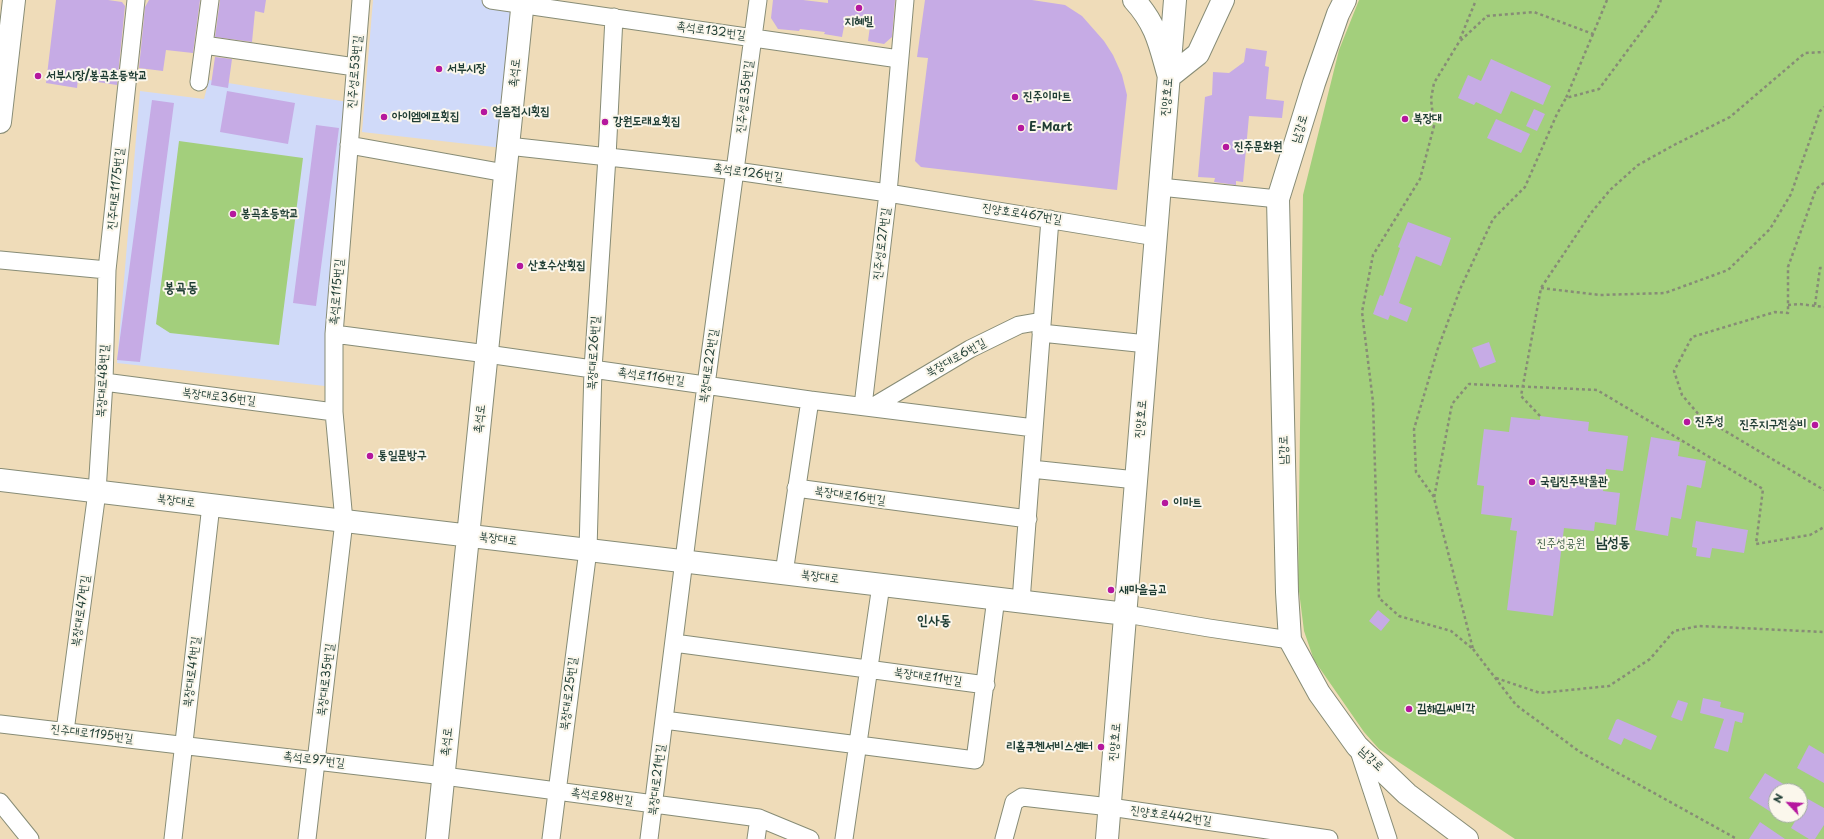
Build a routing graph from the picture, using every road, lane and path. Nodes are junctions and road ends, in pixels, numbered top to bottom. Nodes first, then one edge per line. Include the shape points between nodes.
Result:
1 (14, 0) edge
2 (136, 0) edge
3 (210, 0) edge
4 (361, 0) edge
5 (491, 0) edge
6 (758, 0) edge
7 (905, 0) edge
8 (1134, 0) edge
9 (1175, 0) edge
10 (1224, 0) edge
11 (1345, 0) edge
12 (1476, 0) edge
13 (1607, 0) edge
14 (1661, 0) edge
15 (522, 2) edge
16 (614, 17) junction
17 (1593, 34) junction
18 (752, 38) junction
19 (1459, 42) junction
20 (204, 45) junction
21 (1824, 52) edge
22 (899, 59) junction
23 (355, 68) junction
24 (1169, 77) junction
25 (200, 82) dead end
26 (1566, 98) junction
27 (1824, 106) edge
28 (1416, 120) dead end
29 (0, 122) edge
30 (1434, 126) junction
31 (348, 145) junction
32 (508, 146) junction
33 (607, 157) junction
34 (736, 171) junction
35 (505, 173) junction
36 (1824, 183) edge
37 (1160, 187) junction
38 (888, 193) junction
39 (1278, 199) junction
40 (1050, 219) junction
41 (1156, 237) junction
42 (0, 260) edge
43 (1824, 268) edge
44 (107, 270) junction
45 (1541, 288) junction
46 (1788, 305) junction
47 (1814, 305) junction
48 (1824, 307) edge
49 (1042, 327) junction
50 (334, 334) junction
51 (1147, 344) junction
52 (486, 354) junction
53 (593, 369) junction
54 (104, 382) junction
55 (706, 385) junction
56 (1523, 386) junction
57 (810, 400) junction
58 (334, 404) junction
59 (869, 406) junction
60 (1540, 416) dead end
61 (1034, 428) junction
62 (1031, 468) junction
63 (0, 480) edge
64 (1136, 480) junction
65 (796, 488) junction
66 (1824, 490) edge
67 (97, 492) junction
68 (1434, 498) junction
69 (211, 505) junction
70 (1028, 519) junction
71 (344, 521) junction
72 (1824, 527) edge
73 (468, 536) junction
74 (588, 550) junction
75 (684, 561) junction
76 (784, 573) junction
77 (881, 585) junction
78 (996, 598) junction
79 (1021, 601) junction
80 (1126, 614) junction
81 (1824, 632) edge
82 (1290, 640) junction
83 (674, 643) junction
84 (1473, 649) junction
85 (869, 668) junction
86 (1496, 678) junction
87 (986, 685) junction
88 (664, 720) junction
89 (0, 724) edge
90 (65, 731) junction
91 (183, 745) junction
92 (858, 745) junction
93 (1357, 746) junction
94 (316, 760) junction
95 (444, 776) junction
96 (557, 791) junction
97 (0, 802) edge
98 (654, 804) junction
99 (1110, 807) junction
100 (759, 818) junction
101 (1234, 832) edge
102 (30, 839) edge
103 (172, 839) edge
104 (306, 839) edge
105 (437, 839) edge
106 (551, 839) edge
107 (650, 839) edge
108 (756, 839) edge
109 (810, 839) edge
110 (844, 839) edge
111 (1004, 839) edge
112 (1107, 839) edge
113 (1329, 839) edge
114 (1388, 839) edge
115 (1467, 839) edge
116 (1737, 839) edge

1 - 29 street
2 - 44 street, 진주대로1175번길
3 - 20 street
4 - 23 street, 진주성로53번길
5 - 15 street, 촉석로132번길
6 - 18 street, 진주성로35번길
7 - 22 street, 진주성로27번길
8 - 24 street via 1156,32
9 - 24 street, 진양호로
10 - 24 street via 1198,54
11 - 39 street, 남강로 via 1314,82
12 - 19 path
13 - 17 path
14 - 26 path via 1656,12 1599,89
15 - 16 street, 촉석로132번길
15 - 32 street, 촉석로
16 - 18 street, 촉석로132번길
16 - 33 street
17 - 19 path via 1534,12 1487,16
17 - 26 path
18 - 22 street, 촉석로132번길
18 - 34 street, 진주성로35번길
19 - 30 path via 1434,83 1431,99
20 - 23 street
20 - 25 street
21 - 45 path via 1805,54 1730,117 1638,165 1610,190 1591,213
22 - 38 street, 진주성로27번길
23 - 31 street, 진주성로53번길
24 - 37 street, 진양호로
26 - 68 path via 1525,188 1493,219 1461,287 1438,348 1414,429 1416,472
27 - 45 path via 1791,194 1770,229 1728,270 1665,292 1600,296
28 - 30 path
30 - 84 path via 1420,179 1373,255 1362,312 1373,402 1379,598 1398,616 1451,631
31 - 35 street
31 - 50 street, 촉석로115번길
32 - 33 street, 촉석로126번길
32 - 35 street, 촉석로
33 - 34 street, 촉석로126번길
33 - 53 street, 북장대로26번길
34 - 38 street, 촉석로126번길
34 - 55 street, 북장대로22번길
35 - 52 street, 촉석로
36 - 46 path via 1816,189 1788,267
37 - 39 street
37 - 41 street, 진양호로
38 - 40 street, 진양호로467번길
38 - 59 street, 진주성로27번길
39 - 82 street, 남강로
40 - 41 street, 진양호로467번길
40 - 49 street
41 - 51 street, 진양호로
42 - 44 street
43 - 47 path via 1820,268
44 - 54 street, 북장대로48번길
45 - 56 path
46 - 47 path
46 - 66 path via 1788,313 1775,312 1692,337 1674,372 1682,395 1700,416
47 - 48 path
49 - 51 street, 북장대로6번길
49 - 59 street, 북장대로6번길 via 1019,325 970,349
49 - 61 street
50 - 52 street, 촉석로115번길
50 - 58 street
51 - 64 street, 진양호로
52 - 53 street, 촉석로116번길
52 - 73 street, 촉석로
53 - 55 street, 촉석로116번길
53 - 74 street, 북장대로26번길
54 - 58 street, 북장대로36번길
54 - 67 street, 북장대로48번길
55 - 57 street, 촉석로116번길
55 - 75 street, 북장대로22번길
56 - 60 path via 1521,396
56 - 68 path via 1470,384 1452,404
56 - 72 path via 1597,390 1763,489 1756,544 1810,535
57 - 59 street, 촉석로116번길
57 - 65 street
58 - 71 street
59 - 61 street
61 - 62 street
62 - 64 street
62 - 70 street
63 - 67 street, 북장대로
64 - 80 street, 진양호로
65 - 70 street, 북장대로16번길
65 - 76 street
67 - 69 street, 북장대로
67 - 90 street, 북장대로47번길
68 - 84 path
69 - 71 street, 북장대로
69 - 91 street, 북장대로41번길
70 - 79 street
71 - 73 street, 북장대로
71 - 94 street, 북장대로35번길
73 - 74 street, 북장대로
73 - 95 street, 촉석로
74 - 75 street, 북장대로
74 - 96 street, 북장대로25번길
75 - 76 street, 북장대로
75 - 83 street, 북장대로21번길
76 - 77 street, 북장대로
77 - 78 street, 북장대로
77 - 85 street
78 - 79 street, 북장대로
78 - 87 street
79 - 80 street, 북장대로
80 - 82 street
80 - 99 street, 진양호로
81 - 86 path via 1699,626 1674,631 1650,659 1609,686 1540,693
82 - 93 street, 남강로 via 1319,693
83 - 85 street, 북장대로11번길
83 - 88 street, 북장대로21번길
84 - 86 path
85 - 87 street, 북장대로11번길
85 - 92 street
86 - 116 path via 1516,705 1580,752
87 - 92 street via 974,760
88 - 92 street
88 - 98 street, 북장대로21번길
89 - 90 street, 진주대로1195번길
90 - 91 street, 진주대로1195번길
91 - 94 street, 촉석로97번길
91 - 103 street, 북장대로41번길
92 - 110 street
93 - 114 street
93 - 115 street, 남강로 via 1407,794
94 - 95 street, 촉석로97번길
94 - 104 street, 북장대로35번길
95 - 96 street, 촉석로98번길
95 - 105 street, 촉석로
96 - 98 street, 촉석로98번길
96 - 106 street, 북장대로25번길
97 - 102 street
98 - 100 street, 촉석로98번길
98 - 107 street, 북장대로21번길
99 - 101 street, 진양호로442번길
99 - 111 street, 진양호로442번길 via 1022,797 1014,802
99 - 112 street, 진양호로
100 - 108 street
100 - 109 street, 촉석로98번길
101 - 113 street, 진양호로442번길

